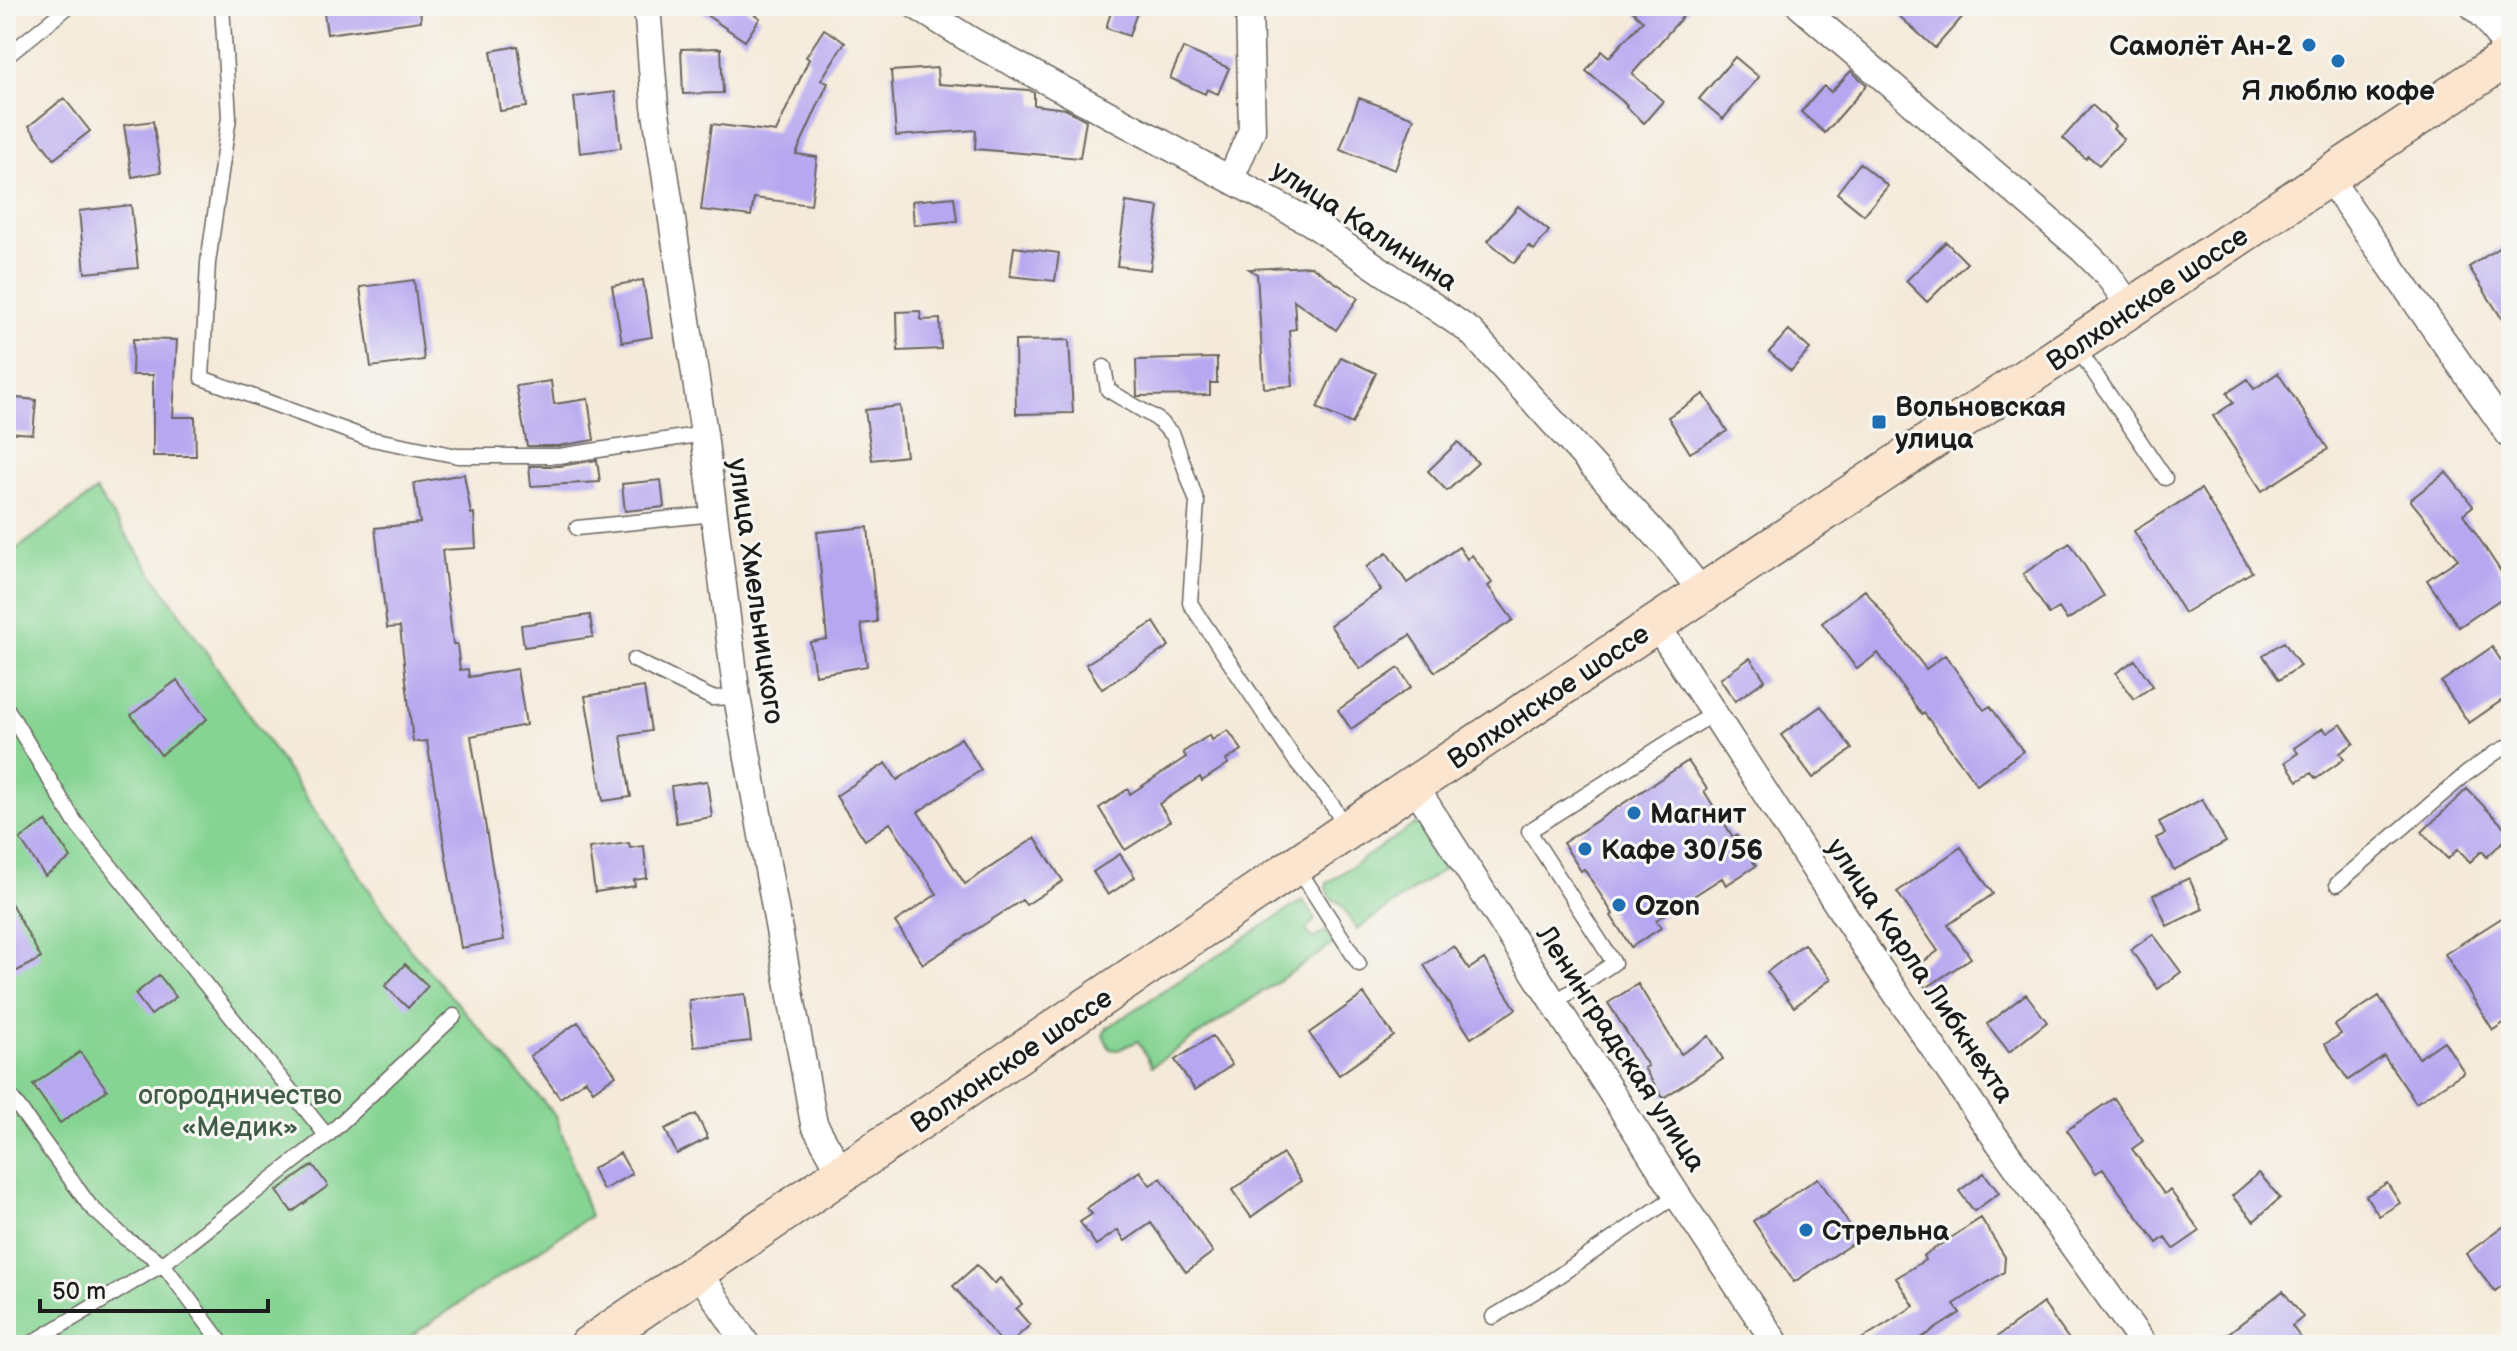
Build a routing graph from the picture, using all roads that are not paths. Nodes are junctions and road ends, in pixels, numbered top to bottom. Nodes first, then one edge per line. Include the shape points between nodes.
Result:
1 (69, 6) edge
2 (222, 6) edge
3 (647, 6) edge
4 (916, 6) edge
5 (1249, 6) edge
6 (1800, 6) edge
7 (2473, 6) edge
8 (2511, 55) edge
9 (6, 57) edge
10 (2328, 177) junction
11 (1231, 178) junction
12 (2131, 308) junction
13 (2075, 345) junction
14 (1104, 367) dead end
15 (704, 434) junction
16 (2511, 437) edge
17 (2165, 478) dead end
18 (714, 514) junction
19 (577, 528) dead end
20 (1703, 593) junction
21 (1656, 624) junction
22 (634, 660) dead end
23 (737, 697) junction
24 (6, 707) edge
25 (1714, 713) junction
26 (2511, 745) edge
27 (1414, 785) junction
28 (1348, 832) junction
29 (1304, 878) junction
30 (2337, 884) dead end
31 (1359, 964) dead end
32 (1555, 1002) junction
33 (454, 1016) dead end
34 (6, 1090) edge
35 (327, 1136) junction
36 (843, 1175) junction
37 (1677, 1195) junction
38 (163, 1264) junction
39 (698, 1272) junction
40 (1493, 1317) dead end
41 (29, 1345) edge
42 (223, 1345) edge
43 (589, 1345) edge
44 (747, 1345) edge
45 (1777, 1345) edge
46 (2144, 1345) edge

1 - 9 lane
2 - 15 lane via 229,117 208,263 202,378 367,438 458,456 559,456
3 - 15 street, улица Хмельницкого via 655,106
4 - 11 street, улица Калинина
5 - 11 street via 1252,130
6 - 12 street via 2083,250
7 - 8 street
8 - 10 main road, Волхонское шоссе
10 - 12 main road, Волхонское шоссе
10 - 16 street
11 - 20 street, улица Калинина via 1310,222 1470,331
12 - 13 main road, Волхонское шоссе
13 - 17 lane
13 - 20 main road, Волхонское шоссе
14 - 28 lane via 1108,390 1157,419 1173,435 1197,502 1190,603
15 - 18 street, улица Хмельницкого
18 - 19 lane
18 - 23 street, улица Хмельницкого
20 - 21 main road, Волхонское шоссе
21 - 25 street, улица Карла Либкнехта
21 - 27 main road, Волхонское шоссе
22 - 23 lane via 712,698
23 - 36 street, улица Хмельницкого via 814,1124
24 - 35 lane via 75,822
25 - 32 lane via 1529,831 1614,963
25 - 46 street, улица Карла Либкнехта via 1893,989
26 - 30 lane via 2466,774
27 - 28 main road, Волхонское шоссе
27 - 32 street, Ленинградская улица
28 - 29 main road, Волхонское шоссе
29 - 31 lane
29 - 36 main road, Волхонское шоссе
32 - 37 street, Ленинградская улица
33 - 35 lane
34 - 38 lane via 90,1206
35 - 38 lane
36 - 39 main road, Волхонское шоссе
37 - 40 lane
37 - 45 street, Ленинградская улица
38 - 41 lane
38 - 42 lane
39 - 43 main road, Волхонское шоссе
39 - 44 street

